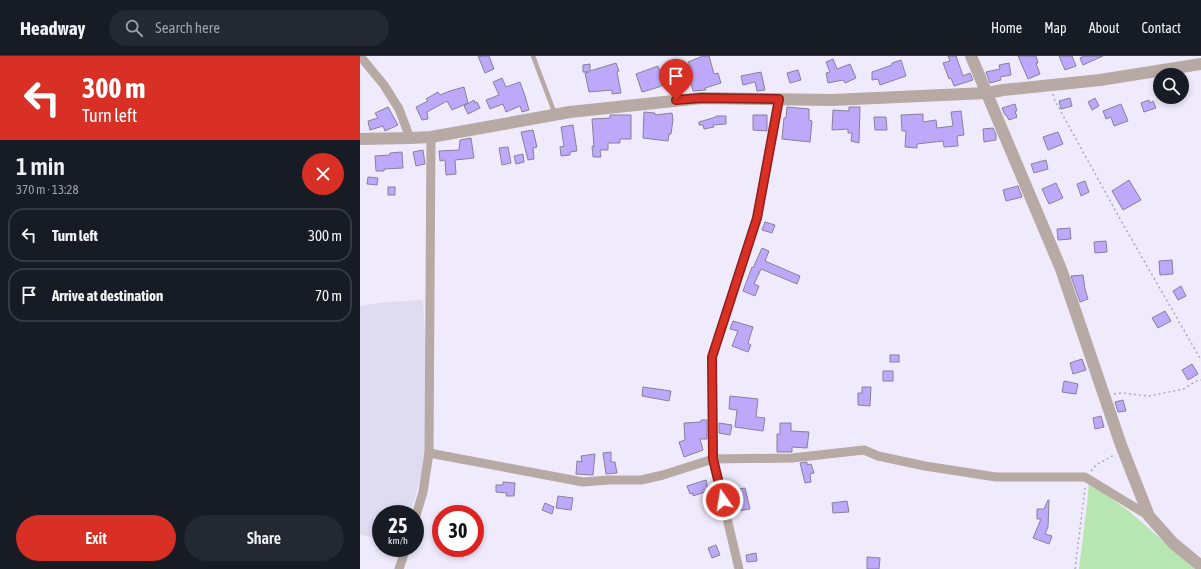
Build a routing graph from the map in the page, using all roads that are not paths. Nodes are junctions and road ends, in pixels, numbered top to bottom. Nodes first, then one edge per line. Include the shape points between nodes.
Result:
1 (360, 56) edge
2 (533, 56) edge
3 (971, 56) edge
4 (1201, 64) edge
5 (986, 93) junction
6 (779, 99) junction
7 (555, 114) junction
8 (431, 137) junction
9 (410, 138) junction
10 (360, 139) edge
11 (429, 453) junction
12 (713, 459) junction
13 (419, 505) edge
14 (1149, 516) junction
15 (403, 557) edge
16 (1201, 566) edge
17 (400, 569) edge
18 (739, 569) edge

1 - 9 street via 396,103
2 - 7 lane
3 - 5 street
4 - 5 street via 1100,80
5 - 6 street via 832,100
5 - 14 street via 1061,269 1121,445
6 - 7 street via 702,98
6 - 12 street via 757,218 712,357
7 - 8 street
8 - 9 street
8 - 11 street
9 - 10 street
11 - 12 street via 583,482 641,480
11 - 13 street
12 - 14 street via 792,458 864,450 878,456 925,466 996,477 1085,476
12 - 18 street
14 - 16 street via 1173,543
15 - 17 street

